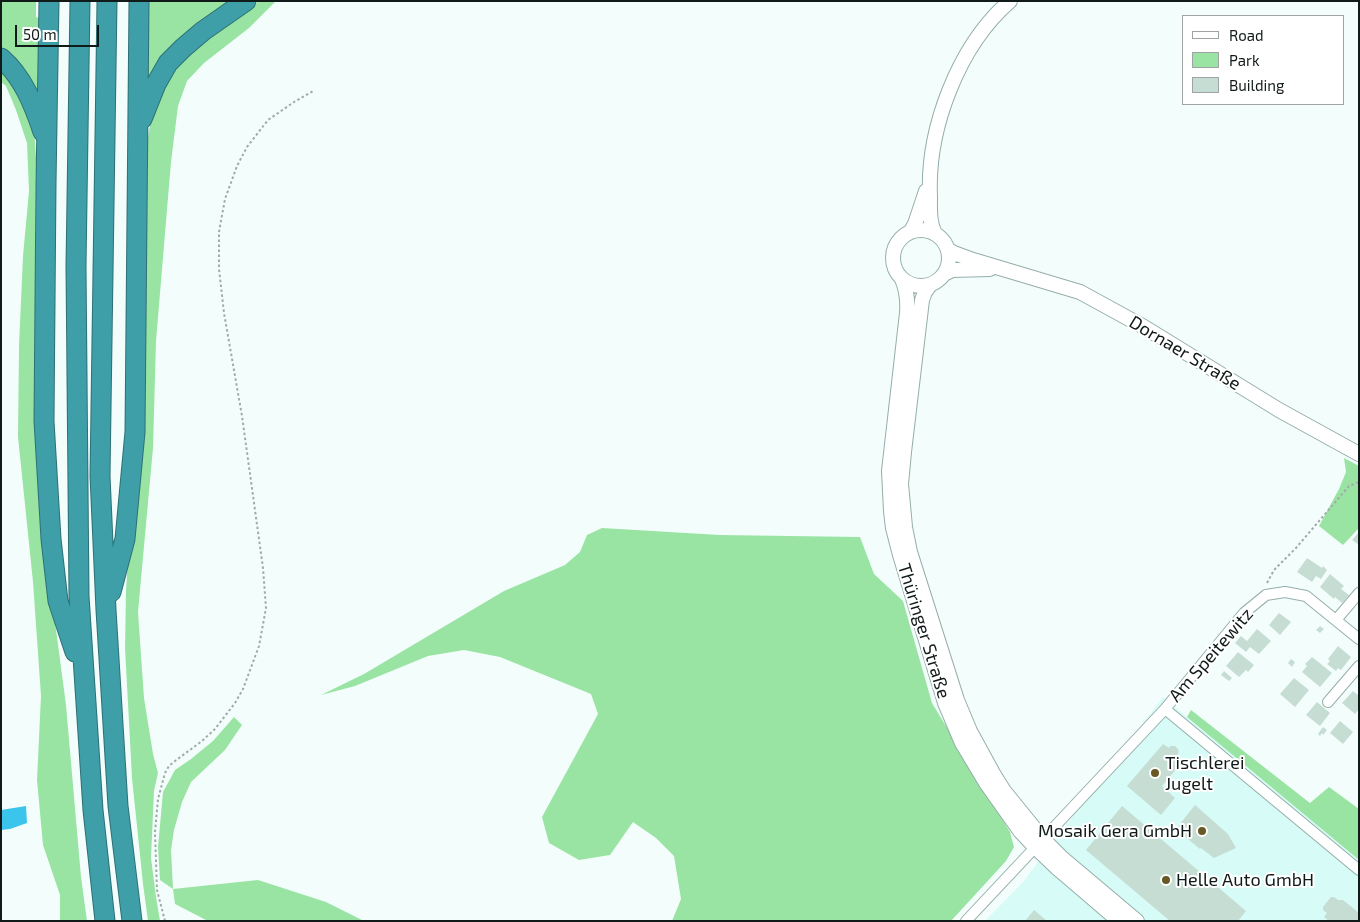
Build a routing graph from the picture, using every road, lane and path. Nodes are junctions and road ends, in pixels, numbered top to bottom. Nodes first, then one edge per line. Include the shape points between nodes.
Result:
1 (50, 1) edge
2 (80, 1) edge
3 (107, 1) edge
4 (139, 1) edge
5 (246, 1) edge
6 (1010, 1) edge
7 (1, 58) edge
8 (313, 91) dead end
9 (138, 132) junction
10 (47, 149) junction
11 (929, 181) junction
12 (911, 231) junction
13 (935, 234) junction
14 (948, 250) junction
15 (1003, 268) junction
16 (944, 274) junction
17 (902, 279) junction
18 (930, 285) junction
19 (1359, 454) edge
20 (1359, 482) edge
21 (1359, 593) edge
22 (1266, 595) junction
23 (106, 610) junction
24 (1336, 620) junction
25 (1359, 639) edge
26 (1359, 666) edge
27 (84, 677) junction
28 (1328, 702) dead end
29 (1165, 709) junction
30 (1039, 843) junction
31 (1359, 870) edge
32 (105, 921) edge
33 (132, 921) edge
34 (165, 921) edge
35 (966, 921) edge
36 (1119, 921) edge
37 (1137, 921) edge

1 - 10 highway
2 - 27 highway via 76,275 79,596
3 - 23 highway via 100,476
4 - 9 highway
5 - 9 highway via 203,31 168,63 146,107
6 - 11 main road via 968,52 950,88 940,114
7 - 10 highway via 29,95
8 - 34 path via 268,120 247,148 225,199 219,232 224,313 242,416 266,608 259,646 235,704 215,729 169,766 165,773 158,799 156,832 157,890
9 - 23 highway via 134,432 125,539
10 - 27 highway via 44,421 51,539 58,601
11 - 12 main road
11 - 13 main road via 930,221
12 - 13 main road via 924,230
12 - 17 main road via 896,243 893,252 892,262
13 - 14 main road
14 - 15 main road, Dornaer Straße
14 - 16 main road via 948,267
15 - 16 main road, Dornaer Straße via 952,270
15 - 19 main road, Dornaer Straße via 1080,292
16 - 18 main road
17 - 18 main road via 915,286
17 - 30 main road, Thüringer Straße via 908,305 889,471 893,528 945,703 962,743 1020,830
18 - 30 main road, Thüringer Straße via 922,300 904,452 905,527 954,691 970,731 994,775
20 - 22 path via 1349,486 1274,570 1267,583
21 - 24 street
22 - 24 street, Am Speitewitz via 1285,592 1306,596
22 - 29 street, Am Speitewitz via 1244,613
23 - 33 highway via 118,806
24 - 25 street, Am Speitewitz
26 - 28 street
27 - 32 highway via 94,832
29 - 30 street, Am Speitewitz
29 - 31 street
30 - 35 street, Am Speitewitz
30 - 36 main road, Thüringer Straße via 1057,868
30 - 37 main road, Thüringer Straße via 1061,857

